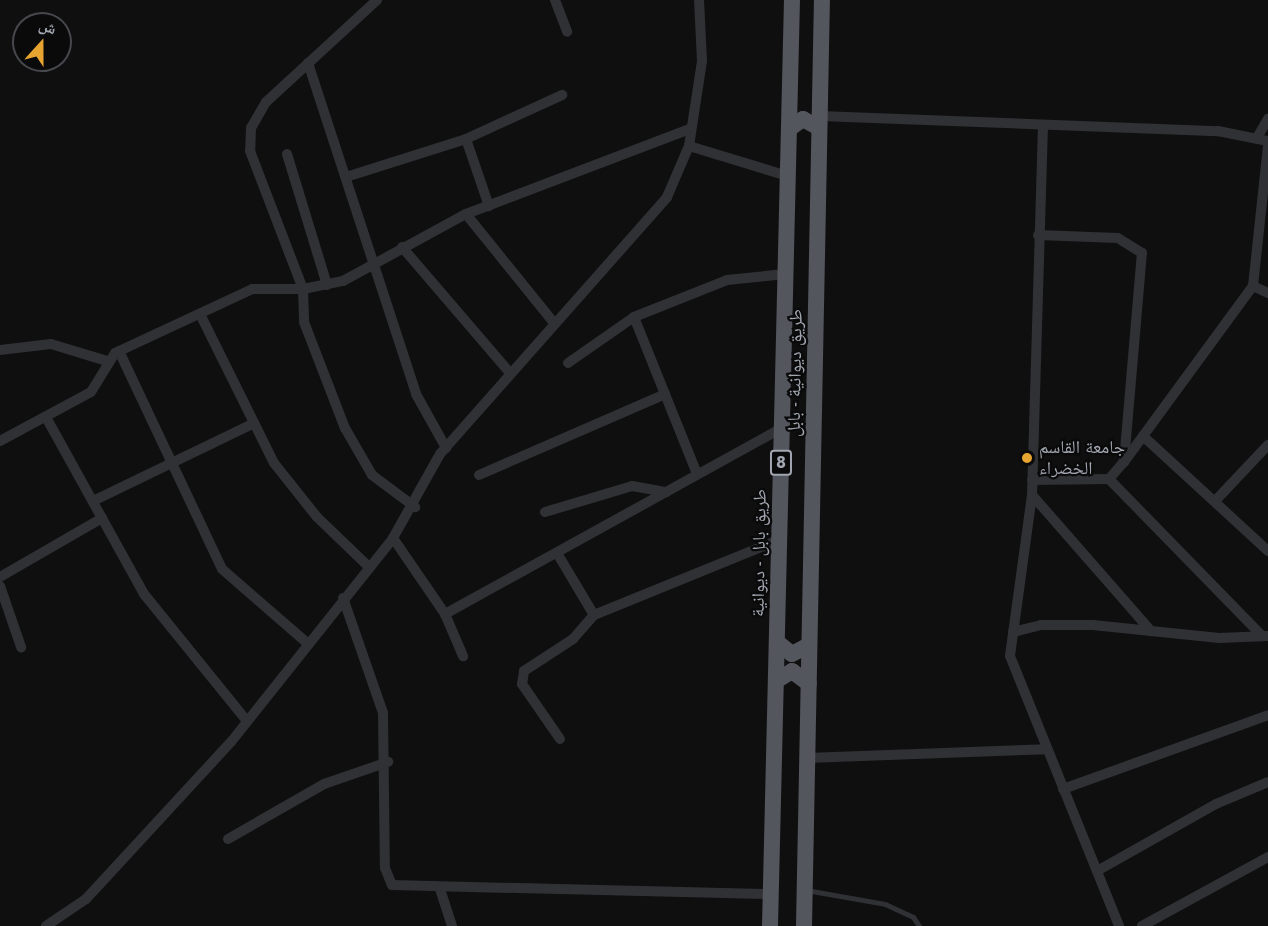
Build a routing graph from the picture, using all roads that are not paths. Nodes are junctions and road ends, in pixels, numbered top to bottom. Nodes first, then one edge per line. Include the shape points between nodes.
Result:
1 (377, 0) edge
2 (555, 0) edge
3 (699, 0) edge
4 (792, 0) edge
5 (822, 0) edge
6 (567, 32) dead end
7 (308, 63) junction
8 (562, 95) dead end
9 (789, 115) junction
10 (820, 115) junction
11 (1268, 119) edge
12 (1043, 124) junction
13 (690, 129) junction
14 (466, 139) junction
15 (1263, 139) edge
16 (689, 146) junction
17 (1268, 146) edge
18 (287, 154) dead end
19 (788, 176) junction
20 (346, 177) junction
21 (489, 206) junction
22 (466, 214) junction
23 (1038, 235) junction
24 (402, 247) junction
25 (376, 268) junction
26 (785, 274) junction
27 (327, 285) junction
28 (1253, 286) junction
29 (303, 289) junction
30 (1268, 293) edge
31 (200, 314) junction
32 (634, 317) junction
33 (554, 323) junction
34 (0, 350) edge
35 (119, 351) junction
36 (107, 361) junction
37 (568, 363) dead end
38 (510, 373) junction
39 (665, 393) junction
40 (47, 418) junction
41 (252, 424) junction
42 (782, 428) junction
43 (1143, 436) junction
44 (0, 441) edge
45 (1268, 445) edge
46 (446, 448) junction
47 (1124, 462) junction
48 (171, 465) junction
49 (697, 474) junction
50 (479, 475) dead end
51 (1109, 478) junction
52 (1032, 480) junction
53 (666, 492) junction
54 (1032, 495) junction
55 (1216, 500) junction
56 (93, 501) junction
57 (415, 507) junction
58 (545, 512) dead end
59 (102, 518) junction
60 (393, 538) junction
61 (779, 540) junction
62 (1268, 550) edge
63 (557, 553) junction
64 (369, 567) junction
65 (0, 577) edge
66 (0, 586) edge
67 (343, 598) junction
68 (445, 614) junction
69 (594, 615) junction
70 (1151, 631) junction
71 (1014, 632) junction
72 (1265, 636) edge
73 (777, 642) junction
74 (307, 643) junction
75 (809, 645) junction
76 (21, 647) dead end
77 (463, 656) dead end
78 (776, 681) junction
79 (809, 684) junction
80 (1268, 715) edge
81 (247, 721) junction
82 (560, 739) dead end
83 (1047, 749) junction
84 (807, 758) junction
85 (388, 762) junction
86 (1268, 782) edge
87 (1063, 789) junction
88 (228, 839) dead end
89 (1268, 857) edge
90 (1097, 872) junction
91 (440, 889) junction
92 (805, 890) junction
93 (771, 894) junction
94 (451, 923) edge
95 (46, 926) edge
96 (439, 926) edge
97 (770, 926) edge
98 (804, 926) edge
99 (919, 926) edge
100 (1119, 926) edge
101 (1142, 926) edge

1 - 7 street
2 - 6 street
3 - 13 street via 702,61
4 - 9 highway, طريق بابل - ديوانية / 8
5 - 10 highway, طريق ديوانية - بابل / 8
7 - 20 street
7 - 29 street via 266,102 251,128 250,152
8 - 14 street
9 - 10 highway via 804,119
9 - 10 highway via 802,109
9 - 19 highway, طريق بابل - ديوانية / 8
10 - 12 street
10 - 75 highway, طريق ديوانية - بابل / 8
11 - 15 street
12 - 15 street
12 - 23 street
13 - 16 street
13 - 21 street
14 - 20 street
14 - 21 street
16 - 19 street
16 - 33 street via 667,197
17 - 28 street
18 - 27 street
19 - 26 highway, طريق بابل - ديوانية / 8
20 - 25 street
21 - 22 street
22 - 24 street
22 - 33 street
23 - 47 street via 1118,238 1142,253
23 - 52 street
24 - 25 street
24 - 38 street
25 - 27 street
25 - 46 street via 416,394
26 - 32 street via 727,280
26 - 42 highway, طريق بابل - ديوانية / 8
27 - 29 street
28 - 30 street
28 - 43 street
29 - 31 street via 252,289
29 - 57 street via 304,322 345,428 372,475
31 - 35 street
31 - 41 street
32 - 37 street
32 - 39 street
33 - 38 street
34 - 36 street via 51,344
35 - 36 street
35 - 48 street
36 - 40 street via 91,392
38 - 46 street
39 - 49 street
39 - 50 street
40 - 44 street
40 - 56 street
41 - 48 street
41 - 64 street via 317,517
42 - 49 street
42 - 61 highway, طريق بابل - ديوانية / 8
43 - 47 street
43 - 55 street
45 - 55 street
46 - 57 street
47 - 51 street
48 - 56 street
48 - 74 street via 222,569
49 - 53 street
51 - 52 street
51 - 72 street
52 - 54 street
53 - 58 street via 632,486
53 - 63 street
54 - 70 street
54 - 71 street
55 - 62 street
56 - 59 street
57 - 60 street
59 - 65 street
59 - 81 street via 144,594
60 - 64 street
60 - 68 street
61 - 69 street
61 - 73 highway, طريق بابل - ديوانية / 8
63 - 68 street
63 - 69 street
64 - 67 street
66 - 76 street
67 - 74 street
67 - 85 street via 384,713
68 - 77 street
69 - 82 street via 573,639 521,677
70 - 71 street via 1082,625
70 - 72 street
71 - 83 street via 1010,656
73 - 75 highway via 792,654
73 - 78 highway, طريق بابل - ديوانية / 8
74 - 81 street
75 - 79 highway, طريق ديوانية - بابل / 8
78 - 79 highway via 792,672
78 - 93 highway, طريق بابل - ديوانية / 8
79 - 84 highway, طريق ديوانية - بابل / 8
80 - 87 street
81 - 95 street via 86,900
83 - 84 street
83 - 87 street
84 - 92 highway, طريق ديوانية - بابل / 8
85 - 88 street via 324,784
85 - 91 street via 386,878 402,888
86 - 90 street via 1216,804
87 - 90 street
89 - 101 street
90 - 100 street
91 - 93 street
91 - 94 street
92 - 98 highway, طريق ديوانية - بابل / 8
92 - 99 lane via 885,904 913,917
93 - 97 highway, طريق بابل - ديوانية / 8
94 - 96 street

